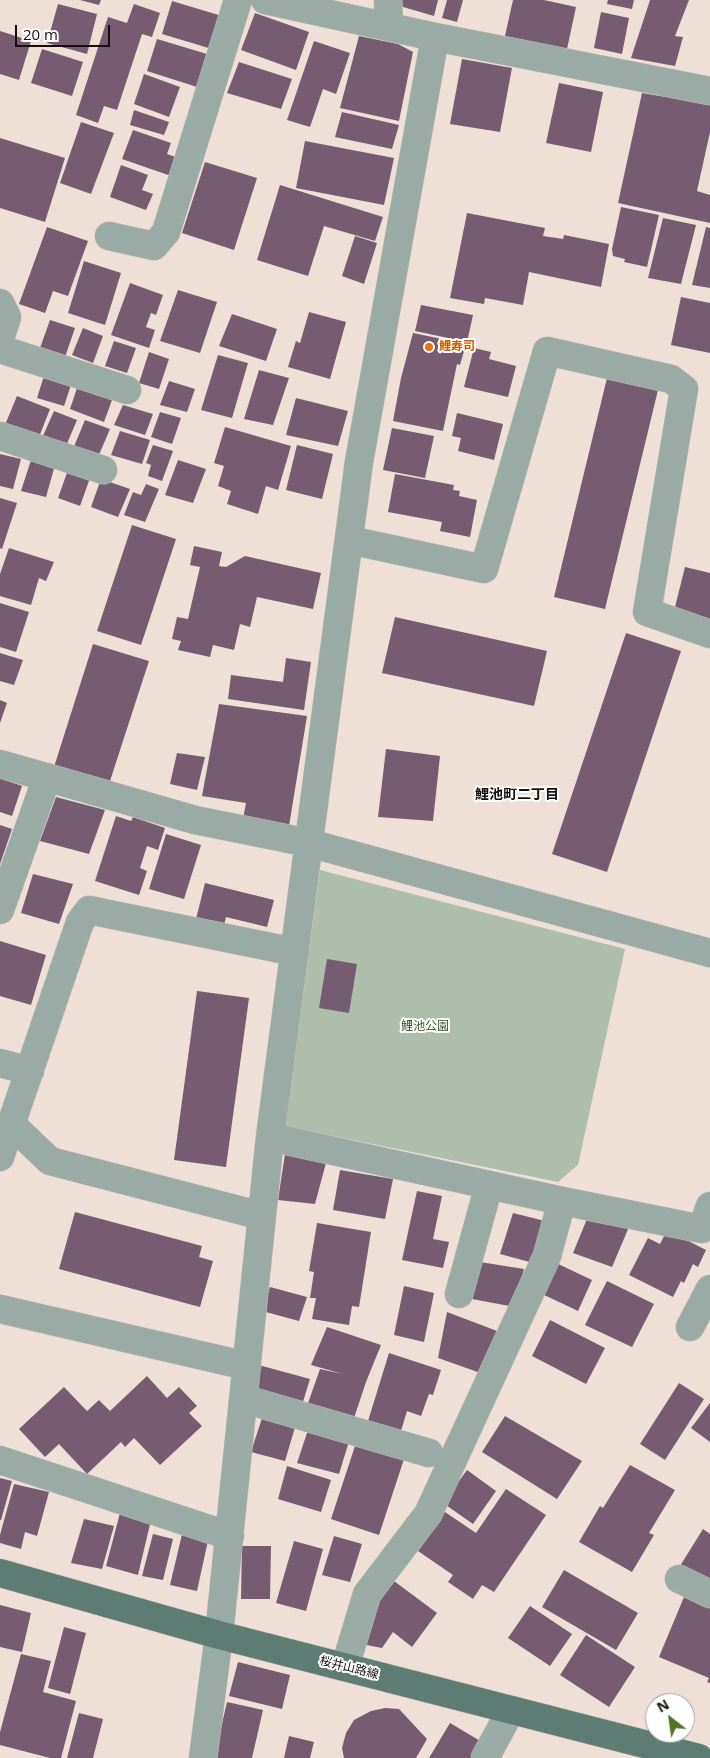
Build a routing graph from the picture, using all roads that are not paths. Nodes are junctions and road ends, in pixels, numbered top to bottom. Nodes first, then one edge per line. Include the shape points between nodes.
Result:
1 (238, 0) edge
2 (265, 0) edge
3 (388, 0) edge
4 (389, 27) junction
5 (435, 37) junction
6 (710, 91) edge
7 (109, 236) dead end
8 (0, 303) edge
9 (0, 339) edge
10 (0, 349) edge
11 (127, 390) dead end
12 (0, 436) edge
13 (102, 470) dead end
14 (349, 540) junction
15 (710, 634) edge
16 (0, 764) edge
17 (47, 777) junction
18 (309, 843) junction
19 (0, 910) edge
20 (295, 952) junction
21 (710, 953) edge
22 (0, 1063) edge
23 (30, 1071) junction
24 (11, 1124) junction
25 (270, 1138) junction
26 (0, 1157) edge
27 (489, 1185) junction
28 (562, 1201) junction
29 (710, 1206) edge
30 (262, 1216) junction
31 (710, 1289) edge
32 (458, 1294) dead end
33 (0, 1309) edge
34 (690, 1327) dead end
35 (247, 1366) junction
36 (244, 1399) junction
37 (429, 1453) dead end
38 (0, 1460) edge
39 (230, 1536) junction
40 (0, 1573) edge
41 (679, 1578) dead end
42 (710, 1594) edge
43 (219, 1636) junction
44 (345, 1667) junction
45 (510, 1710) junction
46 (203, 1758) edge
47 (485, 1758) edge
48 (699, 1758) edge

1 - 7 street via 166,232 154,246
2 - 4 street
3 - 4 street
4 - 5 street
5 - 6 street
5 - 14 street via 359,462
8 - 9 street via 7,317
10 - 11 street
12 - 13 street
14 - 15 street via 484,569 547,351 671,379 684,389 647,612
14 - 18 street
16 - 17 street
17 - 18 street via 195,820
17 - 19 street
18 - 20 street
18 - 21 street
20 - 23 street via 89,910 80,922
20 - 25 street
22 - 23 street
23 - 24 street
24 - 26 street
24 - 30 street via 50,1162
25 - 27 street
25 - 30 street
27 - 28 street
27 - 32 street
28 - 29 street via 702,1229
28 - 44 street via 547,1256 428,1514 366,1594
30 - 35 street
31 - 34 street
33 - 35 street
35 - 36 street
36 - 37 street
36 - 39 street
38 - 39 street
39 - 43 street
40 - 43 main road, 桜井山路線
41 - 42 street
43 - 44 main road, 桜井山路線
43 - 46 street
44 - 45 main road, 桜井山路線
45 - 47 street
45 - 48 main road, 桜井山路線

